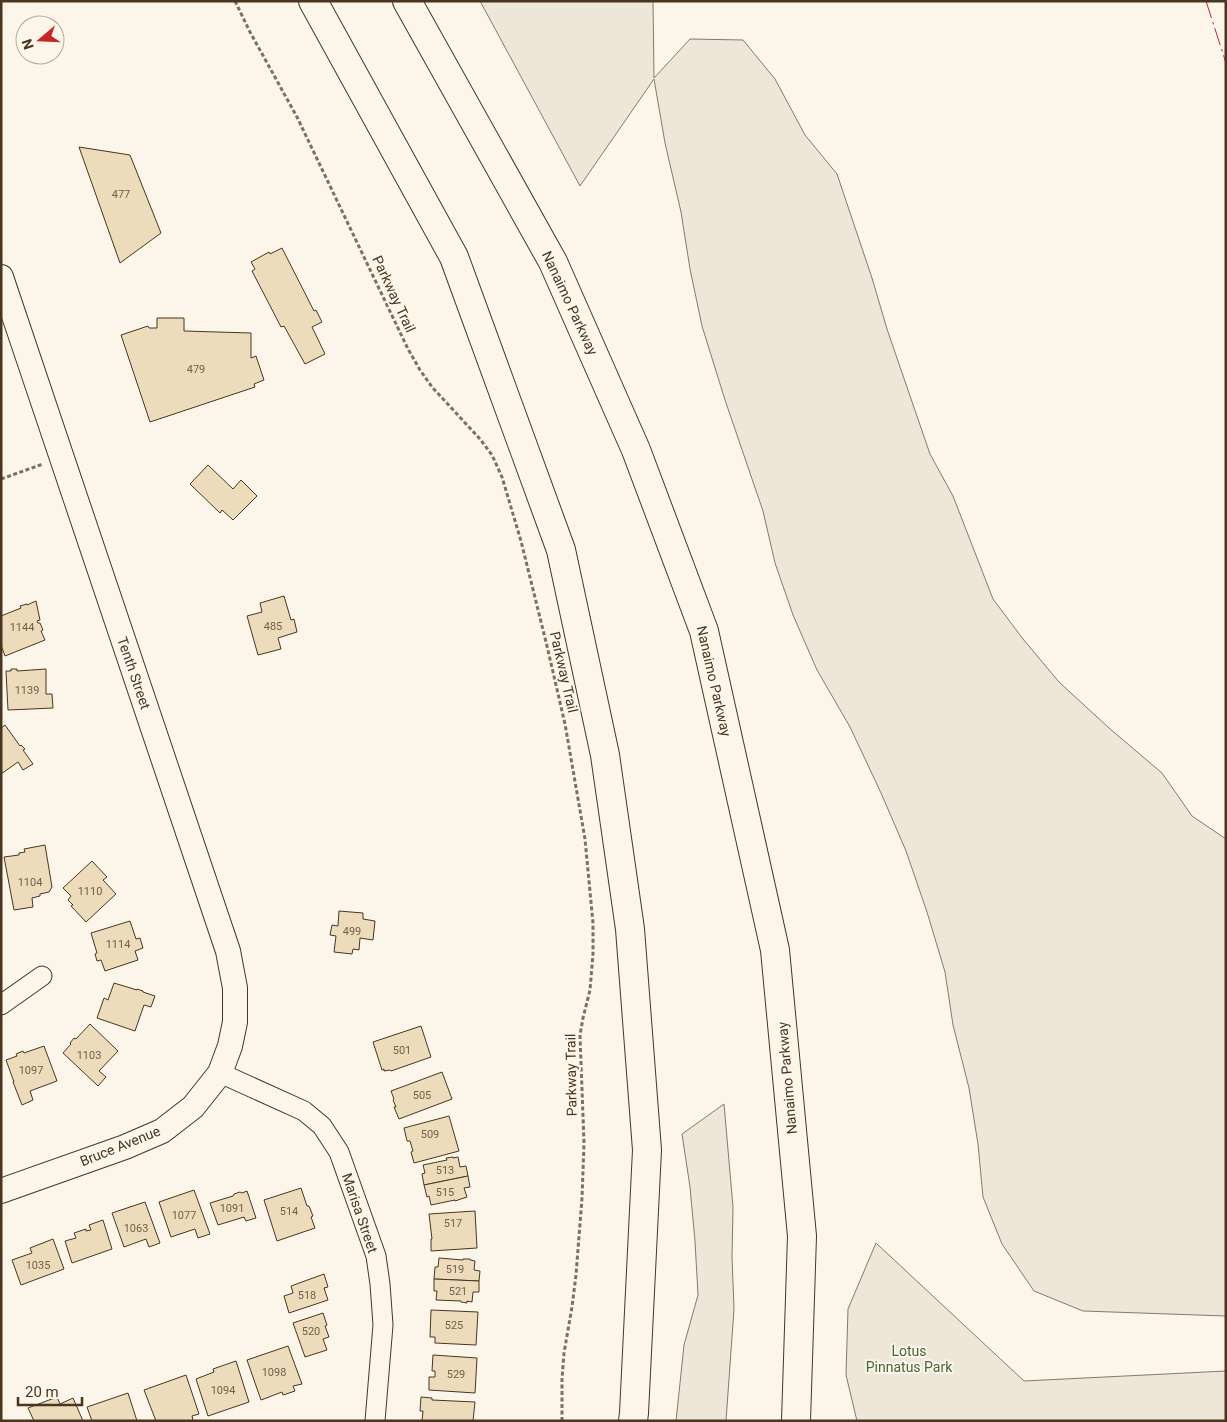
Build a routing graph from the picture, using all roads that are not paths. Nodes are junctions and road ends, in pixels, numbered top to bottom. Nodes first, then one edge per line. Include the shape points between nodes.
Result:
1 (313, 1) edge
2 (407, 1) edge
3 (1, 277) edge
4 (42, 976) dead end
5 (1, 1005) edge
6 (220, 1073) junction
7 (1, 1191) edge
8 (376, 1421) edge
9 (633, 1421) edge
10 (796, 1421) edge

1 - 9 highway via 454,257 561,550 605,755 630,929 647,1150
2 - 10 highway, Nanaimo Parkway via 553,262 636,450 704,630 775,950 802,1236
3 - 6 street, Tenth Street via 228,952 235,988 235,1022
4 - 5 street
6 - 7 street, Bruce Avenue via 193,1107 162,1130 125,1147
6 - 8 street, Marisa Street via 304,1111 322,1126 339,1152 376,1256 380,1284 382,1325

